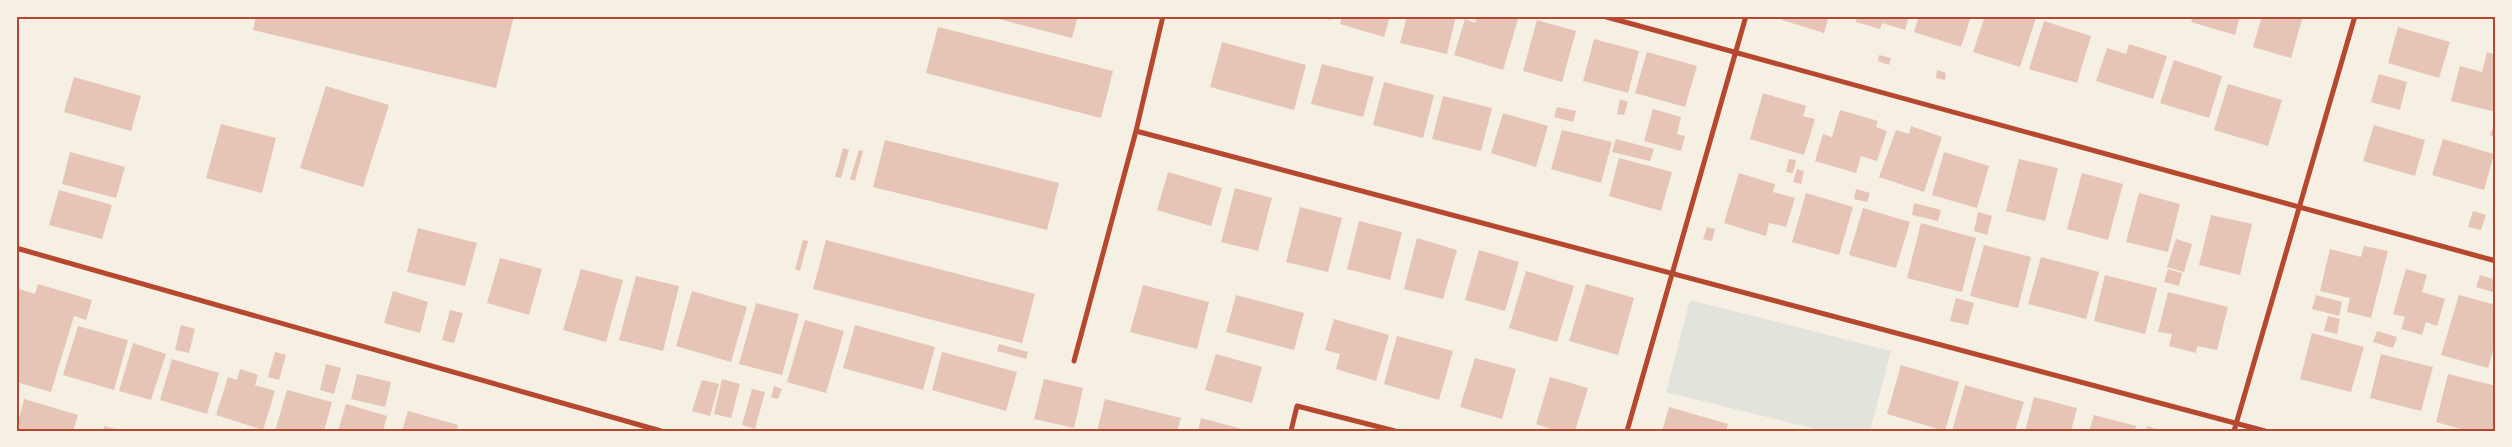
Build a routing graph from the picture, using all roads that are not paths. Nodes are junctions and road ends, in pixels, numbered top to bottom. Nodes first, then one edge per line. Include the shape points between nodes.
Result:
1 (1162, 16) edge
2 (1603, 16) edge
3 (1746, 16) edge
4 (2355, 16) edge
5 (1735, 54) junction
6 (1136, 132) junction
7 (2299, 208) junction
8 (16, 248) edge
9 (2496, 261) edge
10 (1672, 274) junction
11 (1074, 361) dead end
12 (2236, 423) junction
13 (661, 431) edge
14 (1291, 431) edge
15 (1395, 431) edge
16 (1627, 431) edge
17 (2234, 431) edge
18 (2265, 431) edge

1 - 6 street
2 - 5 street
3 - 5 street
4 - 7 street
5 - 7 street
5 - 10 street
6 - 10 street
6 - 11 street
7 - 9 street
7 - 12 street
8 - 13 street
10 - 12 street
10 - 16 street
12 - 17 street
12 - 18 street
14 - 15 street via 1297,406

